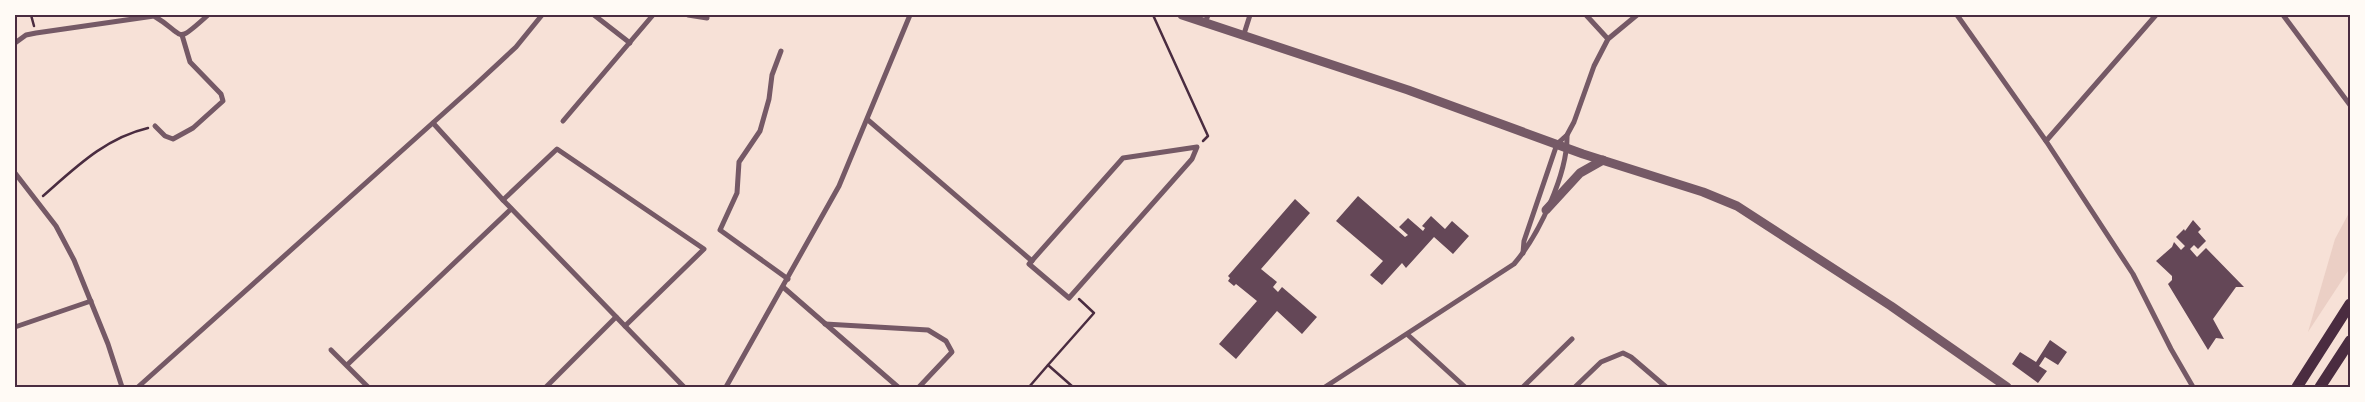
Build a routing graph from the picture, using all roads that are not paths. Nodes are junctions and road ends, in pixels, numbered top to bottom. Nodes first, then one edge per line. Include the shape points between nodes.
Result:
1 (208, 15) edge
2 (542, 15) edge
3 (594, 15) edge
4 (653, 15) edge
5 (688, 15) edge
6 (910, 15) edge
7 (1182, 15) edge
8 (1250, 15) edge
9 (1586, 15) edge
10 (1637, 15) edge
11 (1957, 15) edge
12 (2156, 15) edge
13 (2283, 15) edge
14 (707, 18) dead end
15 (1207, 19) edge
16 (1244, 34) junction
17 (182, 35) junction
18 (1608, 39) junction
19 (15, 43) edge
20 (630, 43) junction
21 (781, 51) dead end
22 (2350, 105) edge
23 (868, 120) junction
24 (563, 121) dead end
25 (433, 123) junction
26 (155, 126) road end
27 (1567, 135) junction
28 (2046, 141) junction
29 (1562, 146) junction
30 (1603, 160) junction
31 (15, 174) edge
32 (503, 200) junction
33 (511, 208) junction
34 (1546, 210) junction
35 (1523, 254) junction
36 (1032, 260) junction
37 (788, 279) junction
38 (783, 287) junction
39 (91, 301) junction
40 (2350, 304) edge
41 (616, 317) junction
42 (825, 324) junction
43 (624, 326) junction
44 (15, 327) edge
45 (1408, 335) junction
46 (1572, 339) dead end
47 (2350, 341) edge
48 (331, 350) dead end
49 (347, 364) junction
50 (547, 386) edge
51 (122, 387) edge
52 (138, 387) edge
53 (368, 387) edge
54 (684, 387) edge
55 (726, 387) edge
56 (898, 387) edge
57 (919, 387) edge
58 (1325, 387) edge
59 (1465, 387) edge
60 (1523, 387) edge
61 (1575, 387) edge
62 (1666, 387) edge
63 (2007, 387) edge
64 (2193, 387) edge
65 (2297, 387) edge
66 (2320, 387) edge

1 - 17 street
2 - 25 street via 516,47
3 - 20 street
4 - 20 street
5 - 14 street
6 - 23 street
7 - 15 street
8 - 16 street
9 - 18 street
10 - 18 street
11 - 28 street
12 - 28 street
13 - 22 street
15 - 16 street
16 - 29 street
17 - 19 street via 154,16 36,33
17 - 26 street via 190,62 222,94 223,101 193,128 173,139
18 - 27 street
20 - 24 street
21 - 37 street via 772,75 770,99 760,131 739,162 737,193 720,230
23 - 36 street
23 - 37 street via 840,186
25 - 32 street
25 - 52 street
27 - 29 street
27 - 29 street
28 - 64 street via 2133,274
29 - 30 street
29 - 34 street via 1565,158
29 - 35 street via 1527,232
30 - 34 street via 1580,173
30 - 63 street via 1737,206 1891,306
31 - 39 street via 56,226
32 - 33 street
32 - 43 street via 557,149 704,249
33 - 41 street
33 - 49 street
34 - 35 street via 1536,235
35 - 45 street via 1514,264
36 - 36 street via 1123,158 1197,147 1192,159 1069,298 1029,264
37 - 38 street
38 - 42 street
38 - 55 street
39 - 44 street
39 - 51 street
40 - 65 highway
41 - 43 street
41 - 50 street
42 - 56 street
42 - 57 street via 928,330 946,341 952,352
43 - 54 street
45 - 58 street
45 - 59 street
46 - 60 street
47 - 66 highway
48 - 49 street
49 - 53 street
61 - 62 street via 1601,362 1623,353

